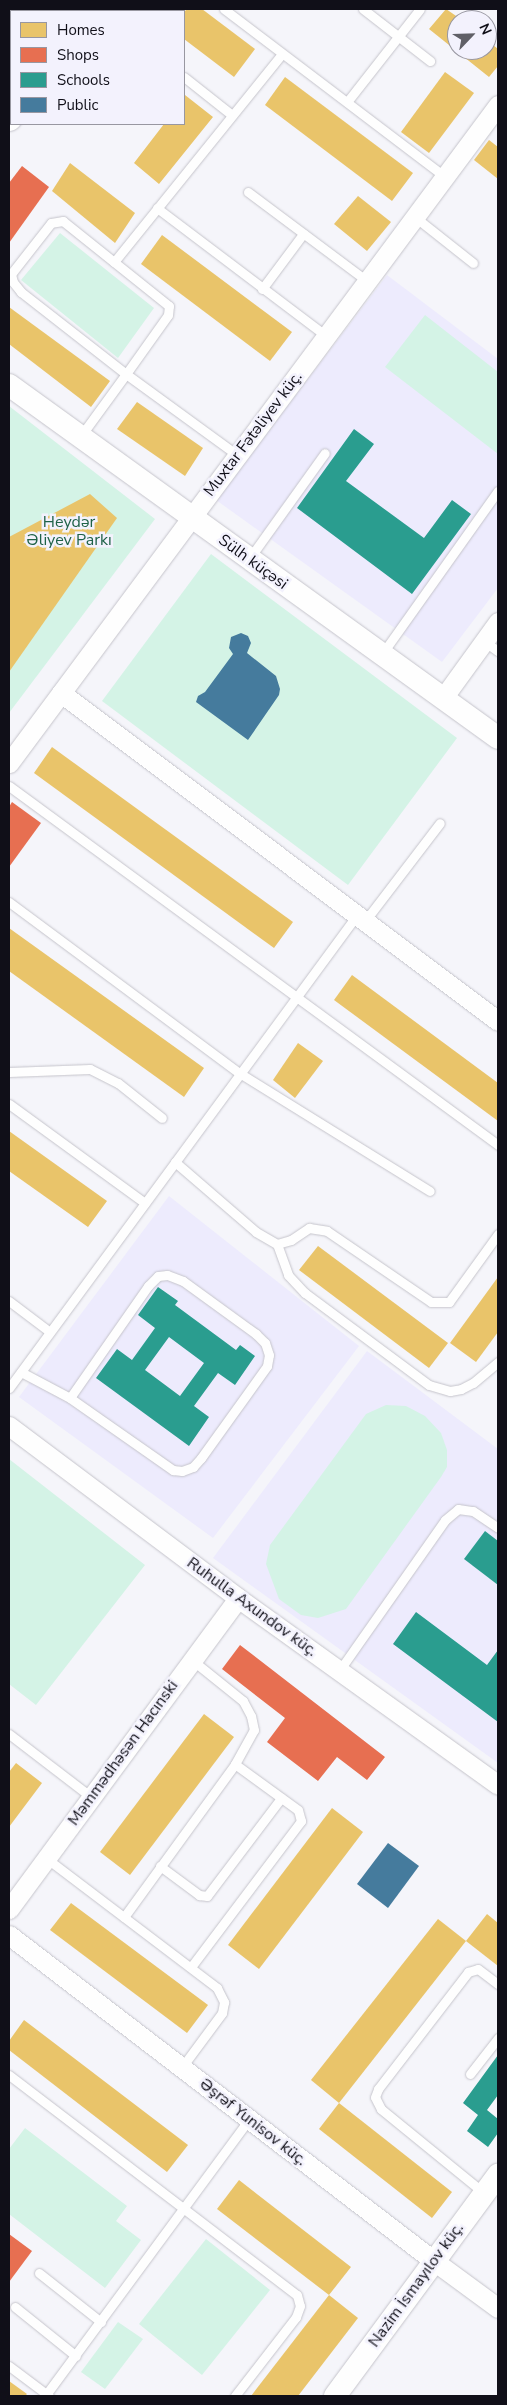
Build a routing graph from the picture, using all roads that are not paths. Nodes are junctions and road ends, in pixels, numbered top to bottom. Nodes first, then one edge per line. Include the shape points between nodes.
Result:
1 (224, 9) edge
2 (363, 9) edge
3 (420, 9) edge
4 (398, 36) junction
5 (282, 54) junction
6 (430, 61) dead end
7 (185, 78) edge
8 (347, 102) junction
9 (498, 105) edge
10 (232, 115) junction
11 (445, 177) junction
12 (248, 192) dead end
13 (157, 208) junction
14 (415, 216) junction
15 (303, 234) junction
16 (114, 262) junction
17 (473, 263) dead end
18 (367, 281) junction
19 (262, 289) junction
20 (326, 336) junction
21 (126, 374) junction
22 (9, 385) edge
23 (80, 438) junction
24 (325, 454) dead end
25 (237, 455) junction
26 (498, 491) edge
27 (190, 517) junction
28 (249, 559) junction
29 (498, 622) edge
30 (491, 646) edge
31 (382, 654) junction
32 (61, 693) junction
33 (443, 698) junction
34 (498, 738) edge
35 (9, 763) edge
36 (9, 786) edge
37 (440, 823) dead end
38 (9, 902) edge
39 (361, 918) junction
40 (297, 997) junction
41 (498, 1022) edge
42 (9, 1072) edge
43 (241, 1074) junction
44 (9, 1104) edge
45 (162, 1118) dead end
46 (498, 1145) edge
47 (175, 1162) junction
48 (430, 1191) dead end
49 (145, 1203) junction
50 (498, 1234) edge
51 (276, 1244) junction
52 (9, 1301) edge
53 (50, 1332) junction
54 (498, 1362) edge
55 (21, 1372) junction
56 (9, 1388) edge
57 (70, 1398) junction
58 (9, 1426) edge
59 (498, 1528) edge
60 (238, 1598) junction
61 (192, 1660) junction
62 (339, 1671) junction
63 (11, 1740) edge
64 (235, 1764) junction
65 (498, 1786) edge
66 (91, 1797) junction
67 (281, 1798) junction
68 (46, 1858) junction
69 (160, 1866) junction
70 (9, 1909) edge
71 (124, 1917) junction
72 (9, 1935) edge
73 (191, 1967) junction
74 (498, 1984) edge
75 (498, 2038) edge
76 (182, 2067) junction
77 (9, 2074) edge
78 (470, 2074) dead end
79 (249, 2119) junction
80 (498, 2175) edge
81 (484, 2193) junction
82 (185, 2207) junction
83 (434, 2262) junction
84 (39, 2273) dead end
85 (15, 2307) dead end
86 (498, 2308) edge
87 (102, 2322) junction
88 (76, 2356) junction
89 (9, 2366) edge
90 (46, 2396) edge
91 (235, 2396) edge
92 (335, 2396) edge

1 - 5 lane
2 - 4 lane
3 - 4 lane
4 - 6 lane
4 - 8 lane
5 - 8 lane
5 - 10 lane
7 - 10 lane
8 - 11 lane
9 - 11 street, Muxtar Fətəliyev küç.
10 - 13 lane
11 - 14 street, Muxtar Fətəliyev küç.
12 - 15 lane
13 - 16 lane
13 - 19 lane
14 - 17 lane
14 - 18 street, Muxtar Fətəliyev küç.
15 - 18 lane
15 - 19 lane
16 - 21 lane via 169,306 168,315
16 - 21 lane via 64,221 51,223 11,274 21,292
18 - 20 street, Muxtar Fətəliyev küç.
19 - 20 lane
20 - 25 street, Muxtar Fətəliyev küç.
21 - 23 lane
21 - 25 lane
22 - 23 street, Sülh küçəsi
23 - 27 street, Sülh küçəsi
24 - 28 lane
25 - 27 street, Muxtar Fətəliyev küç.
26 - 31 lane
27 - 28 street, Sülh küçəsi
27 - 32 street, Muxtar Fətəliyev küç.
28 - 31 street, Sülh küçəsi
29 - 30 street
30 - 33 street
31 - 33 street, Sülh küçəsi
32 - 35 street, Muxtar Fətəliyev küç.
32 - 39 street
33 - 34 street, Sülh küçəsi
36 - 40 lane
37 - 39 lane
38 - 43 lane
39 - 40 lane
39 - 41 street
40 - 43 lane
40 - 46 lane
42 - 45 lane via 90,1069 118,1083
43 - 47 lane
43 - 48 lane
44 - 49 lane
47 - 49 lane
47 - 51 lane via 256,1232
49 - 53 lane
50 - 51 lane via 449,1302 439,1303 431,1302 327,1231 309,1228 292,1240
51 - 54 lane via 288,1275 305,1293 429,1385 450,1391 461,1389
52 - 53 lane
53 - 55 lane
55 - 56 lane
55 - 57 lane
57 - 57 lane via 173,1470 182,1471 193,1467 201,1458 267,1366 269,1354 265,1343 256,1334 183,1281 166,1275 158,1276
58 - 60 street, Ruhulla Axundov küç.
59 - 62 lane via 472,1511 458,1510 445,1520
60 - 61 street, Məmmədhəsən Hacınski
60 - 62 street, Ruhulla Axundov küç.
61 - 64 lane via 244,1701 251,1716 254,1730
61 - 66 street, Məmmədhəsən Hacınski
62 - 65 street, Ruhulla Axundov küç.
63 - 66 lane
64 - 67 lane
64 - 69 lane
66 - 68 street, Məmmədhəsən Hacınski
67 - 69 lane via 207,1896 199,1895
67 - 73 lane via 298,1810 301,1821
68 - 70 street, Məmmədhəsən Hacınski
68 - 71 lane
69 - 71 lane
71 - 73 lane
72 - 76 street, Əşrəf Yunisov küç.
73 - 76 lane via 217,1988 224,2002 222,2012
74 - 81 lane via 478,1969 468,1972 378,2089 375,2098 381,2109
75 - 78 lane
76 - 79 street, Əşrəf Yunisov küç.
77 - 82 lane
79 - 82 lane
79 - 83 street, Əşrəf Yunisov küç.
80 - 81 street, Nazim İsmayılov küç.
81 - 83 street, Nazim İsmayılov küç.
82 - 87 lane
82 - 91 lane via 297,2295 300,2306 296,2317
83 - 86 street, Əşrəf Yunisov küç.
83 - 92 street, Nazim İsmayılov küç.
84 - 87 lane
85 - 88 lane
87 - 88 lane
88 - 90 lane
89 - 90 lane

